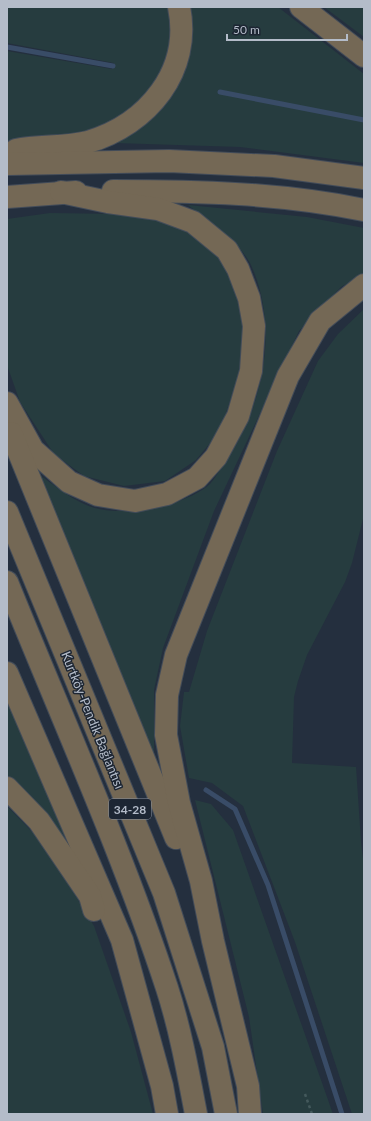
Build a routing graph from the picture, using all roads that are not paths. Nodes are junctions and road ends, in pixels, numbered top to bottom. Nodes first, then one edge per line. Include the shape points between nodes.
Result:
1 (179, 7) edge
2 (301, 7) edge
3 (364, 56) edge
4 (7, 152) edge
5 (7, 164) edge
6 (364, 178) edge
7 (61, 192) junction
8 (7, 197) edge
9 (364, 210) edge
10 (364, 285) edge
11 (7, 403) edge
12 (7, 423) edge
13 (7, 512) edge
14 (7, 582) edge
15 (7, 673) edge
16 (7, 788) edge
17 (213, 941) junction
18 (162, 1086) junction
19 (167, 1114) edge
20 (196, 1114) edge
21 (226, 1114) edge
22 (250, 1114) edge

1 - 4 highway via 182,21 180,48 173,74 160,95 142,112 115,132 87,142
2 - 3 highway
5 - 6 highway via 169,160 274,166
7 - 8 highway
7 - 9 highway via 194,191 326,202
7 - 11 highway via 158,209 193,222 226,250 238,269 249,298 254,326 251,372 238,416 216,457 197,478 167,494 135,501 98,495 69,482 33,450
10 - 17 highway via 320,321 288,376 176,655 168,688 166,735 179,803 201,880
12 - 17 highway via 174,832
13 - 21 highway, Kurtköy-Pendik Bağlantısı / 34-28 via 164,893 213,1047
14 - 20 highway, 34-28 via 120,862 167,988
15 - 18 highway via 122,940
16 - 18 highway via 39,821 90,896
17 - 22 highway via 248,1086
18 - 19 highway

